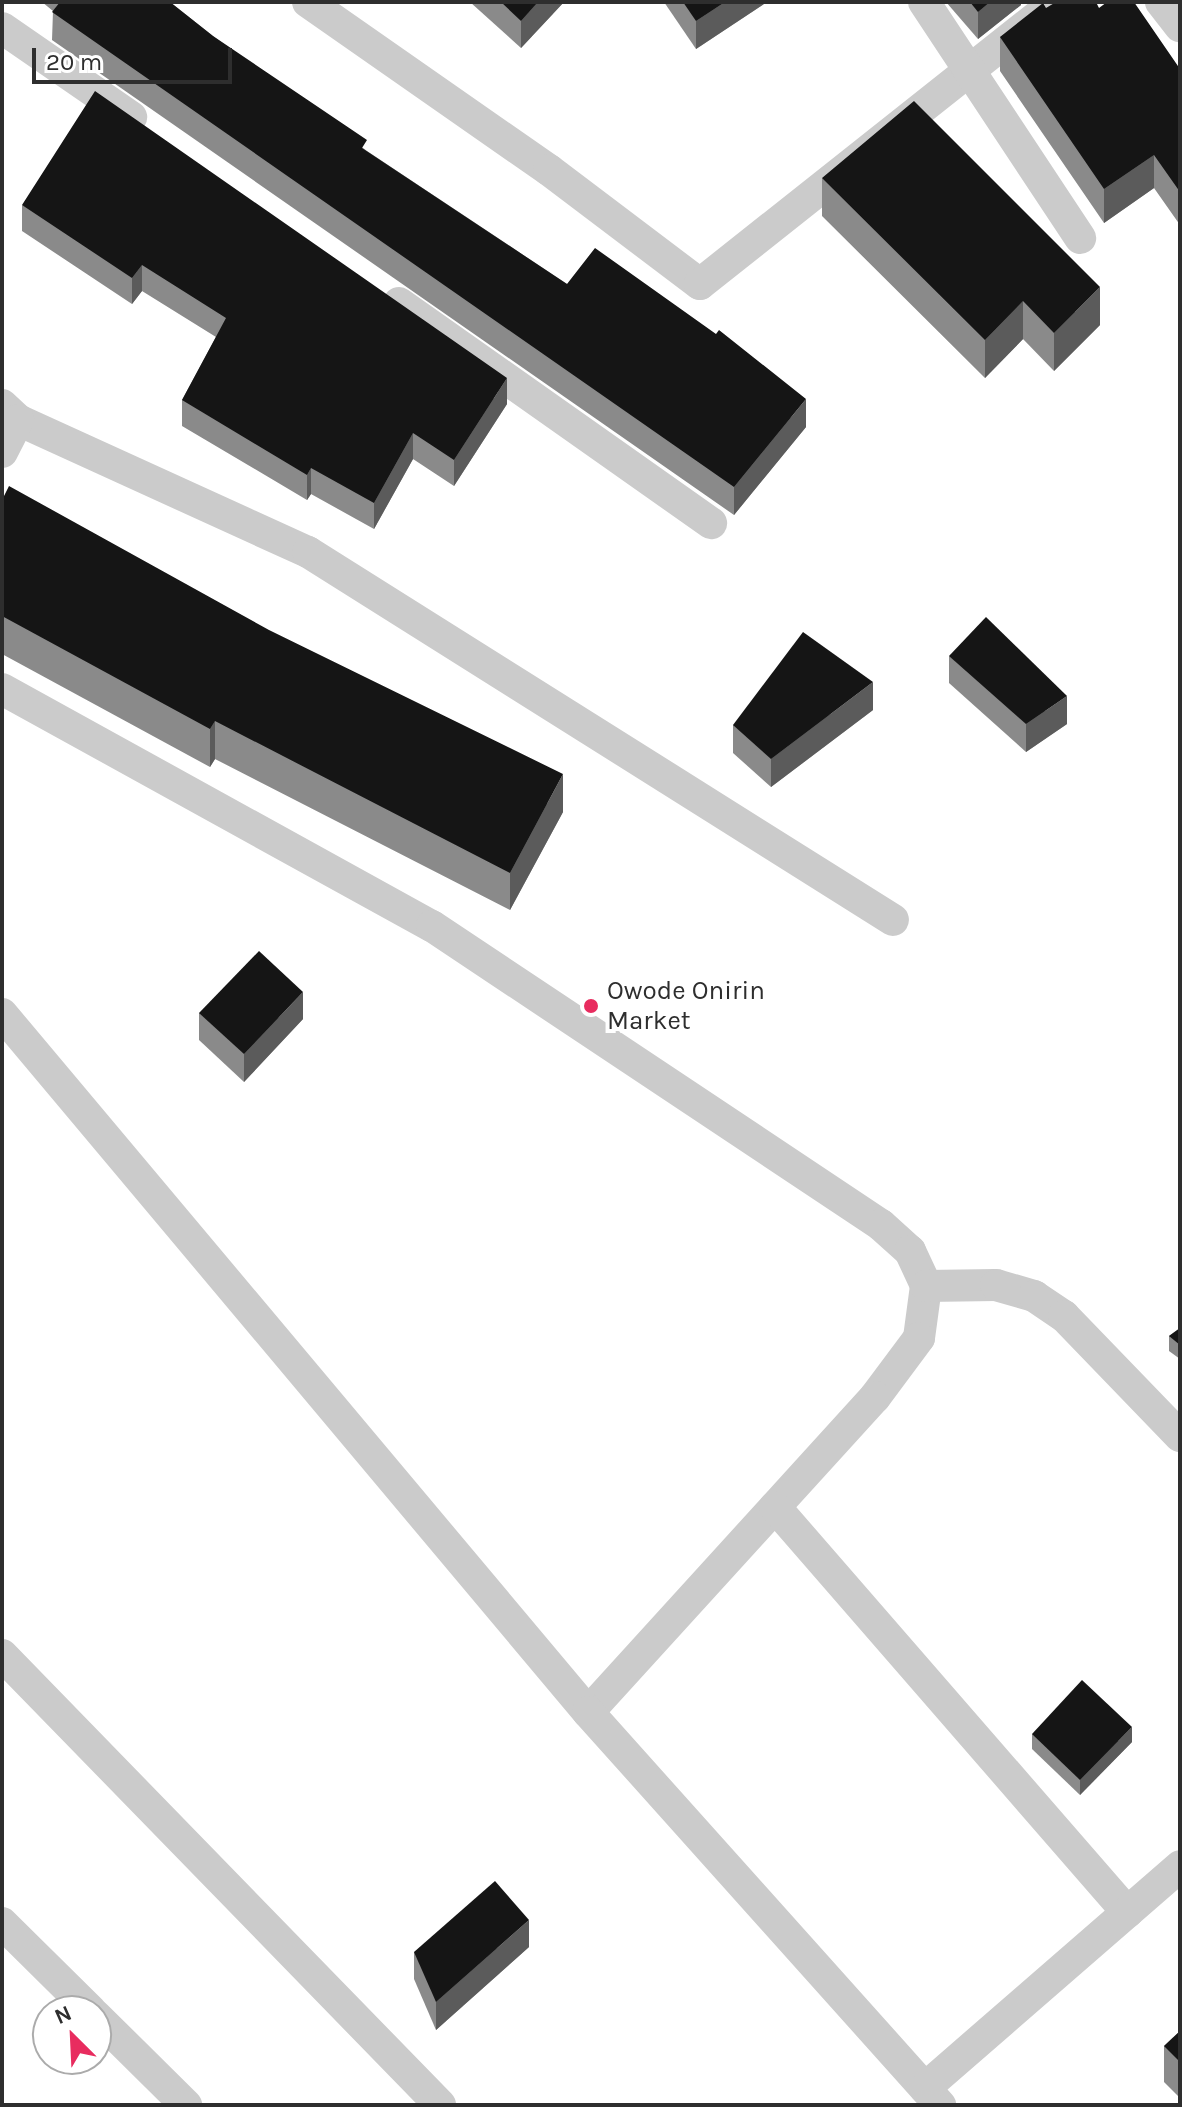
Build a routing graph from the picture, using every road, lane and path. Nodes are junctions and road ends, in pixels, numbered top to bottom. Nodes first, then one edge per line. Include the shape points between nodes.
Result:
1 (308, 2) edge
2 (924, 2) edge
3 (1056, 2) edge
4 (1161, 2) edge
5 (1180, 26) edge
6 (2, 28) edge
7 (971, 68) junction
8 (156, 135) edge
9 (1080, 238) dead end
10 (375, 286) edge
11 (10, 412) edge
12 (2, 452) edge
13 (711, 523) dead end
14 (2, 689) edge
15 (893, 920) dead end
16 (2, 1014) edge
17 (926, 1286) junction
18 (1180, 1436) edge
19 (775, 1507) junction
20 (2, 1655) edge
21 (588, 1712) junction
22 (1180, 1866) edge
23 (1127, 1912) junction
24 (2, 1923) edge
25 (75, 1995) edge
26 (112, 2032) edge
27 (933, 2096) edge
28 (186, 2105) edge
29 (440, 2105) edge

1 - 7 lane via 549,170 700,284
2 - 7 lane
3 - 7 lane
4 - 5 lane
6 - 8 lane
7 - 9 lane
10 - 13 lane
11 - 12 lane
11 - 15 lane via 308,552
14 - 17 lane via 432,926 881,1225 910,1251
16 - 21 lane
17 - 18 lane via 996,1285 1034,1296 1064,1316
17 - 19 lane via 919,1338 875,1397
19 - 21 lane
19 - 23 lane
20 - 29 lane
21 - 27 lane
22 - 23 lane
23 - 27 lane
24 - 25 lane
26 - 28 lane

